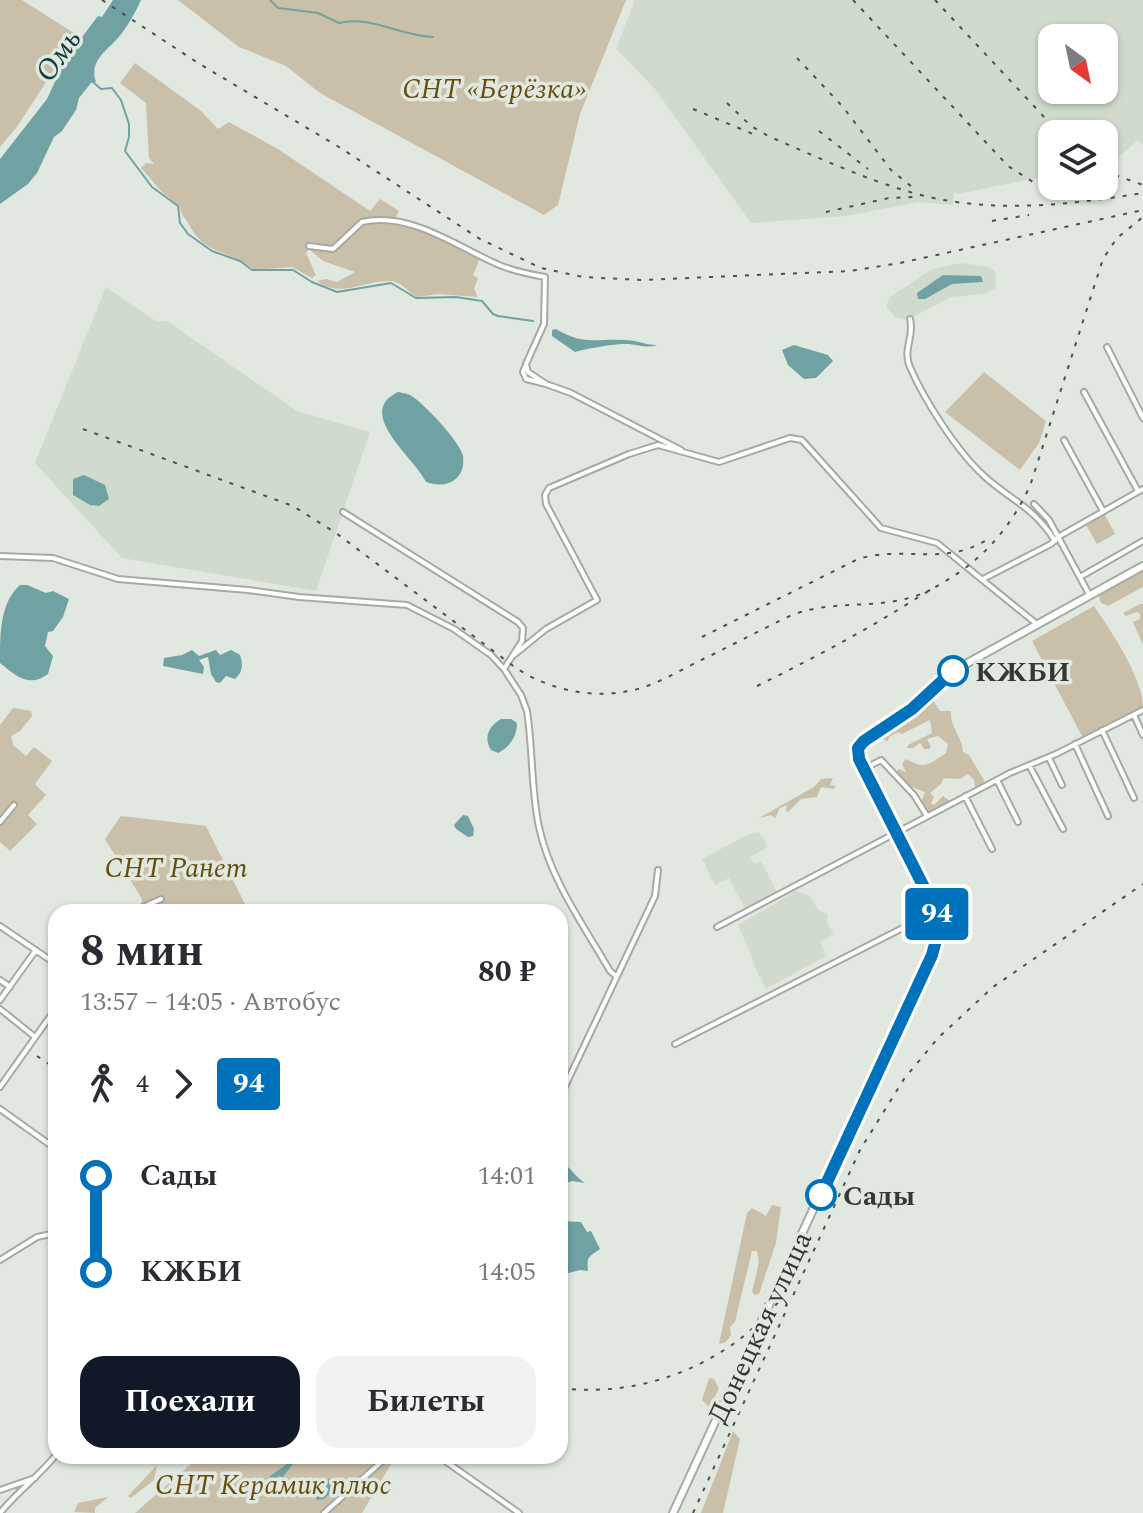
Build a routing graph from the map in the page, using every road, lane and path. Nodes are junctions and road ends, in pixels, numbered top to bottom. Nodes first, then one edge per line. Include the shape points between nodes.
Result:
1 (309, 246) dead end
2 (910, 319) dead end
3 (1107, 347) dead end
4 (1084, 392) dead end
5 (1143, 418) edge
6 (1064, 440) dead end
7 (683, 451) junction
8 (1140, 490) edge
9 (1034, 504) dead end
10 (1103, 511) junction
11 (343, 512) dead end
12 (1056, 539) junction
13 (1143, 541) edge
14 (0, 556) edge
15 (1143, 566) edge
16 (1080, 577) junction
17 (983, 579) junction
18 (1090, 596) junction
19 (1038, 625) junction
20 (514, 655) junction
21 (504, 669) junction
22 (1143, 710) edge
23 (1134, 715) junction
24 (1102, 730) junction
25 (1143, 735) edge
26 (1075, 744) junction
27 (1049, 758) junction
28 (1029, 765) junction
29 (864, 769) junction
30 (997, 780) junction
31 (1062, 785) dead end
32 (965, 796) junction
33 (1134, 798) dead end
34 (14, 805) dead end
35 (927, 816) junction
36 (1108, 816) dead end
37 (0, 822) edge
38 (1018, 822) dead end
39 (1063, 829) dead end
40 (896, 832) junction
41 (992, 849) dead end
42 (658, 870) dead end
43 (161, 899) dead end
44 (150, 904) edge
45 (936, 911) junction
46 (0, 926) edge
47 (717, 927) dead end
48 (36, 950) junction
49 (48, 958) edge
50 (616, 976) junction
51 (0, 980) edge
52 (10, 987) junction
53 (0, 1000) edge
54 (0, 1009) edge
55 (48, 1019) edge
56 (35, 1037) junction
57 (675, 1044) dead end
58 (568, 1080) edge
59 (0, 1087) edge
60 (0, 1109) edge
61 (48, 1143) edge
62 (48, 1235) edge
63 (0, 1260) edge
64 (49, 1464) edge
65 (379, 1464) edge
66 (449, 1464) edge
67 (38, 1477) junction
68 (0, 1490) edge
69 (0, 1513) edge
70 (324, 1513) edge
71 (519, 1513) edge
72 (673, 1513) edge

1 - 7 street via 333,249 362,222 394,221 500,266 545,277 544,324 525,367 546,384
2 - 12 street via 907,359 926,398 973,465 1040,518
3 - 5 street
4 - 8 street
6 - 10 street
7 - 17 street via 710,461 728,460 790,438 802,440 881,528 937,543
7 - 20 street via 647,448 549,488 546,504 597,600
8 - 10 street
9 - 12 street via 1049,520
10 - 12 street
11 - 20 street via 518,622 525,633
12 - 16 street
12 - 17 street
13 - 16 street
14 - 21 street via 53,558 118,579 407,605 454,629
15 - 18 main road
16 - 18 street
17 - 19 street
18 - 19 main road
19 - 29 main road via 947,675 912,709 864,741 858,748
20 - 21 street
21 - 50 street via 527,711 535,808 545,851
22 - 23 street
23 - 24 street
23 - 25 street
24 - 26 street
24 - 33 street
26 - 27 street
26 - 36 street
27 - 28 street
27 - 31 street
28 - 30 street
28 - 39 street
29 - 35 street via 881,760
29 - 40 main road
30 - 32 street
30 - 38 street
32 - 35 street
32 - 41 street
34 - 37 street
35 - 40 street
40 - 45 main road
40 - 47 street
42 - 50 street via 655,896
43 - 44 street
45 - 57 street
45 - 72 main road, Донецкая улица via 932,955
46 - 48 street
48 - 49 street
48 - 52 street
50 - 58 street
51 - 52 street
52 - 53 street
54 - 56 street
55 - 56 street
56 - 59 street
60 - 61 street
62 - 63 street
64 - 67 street
65 - 70 street
66 - 71 street
67 - 68 street
67 - 69 street

